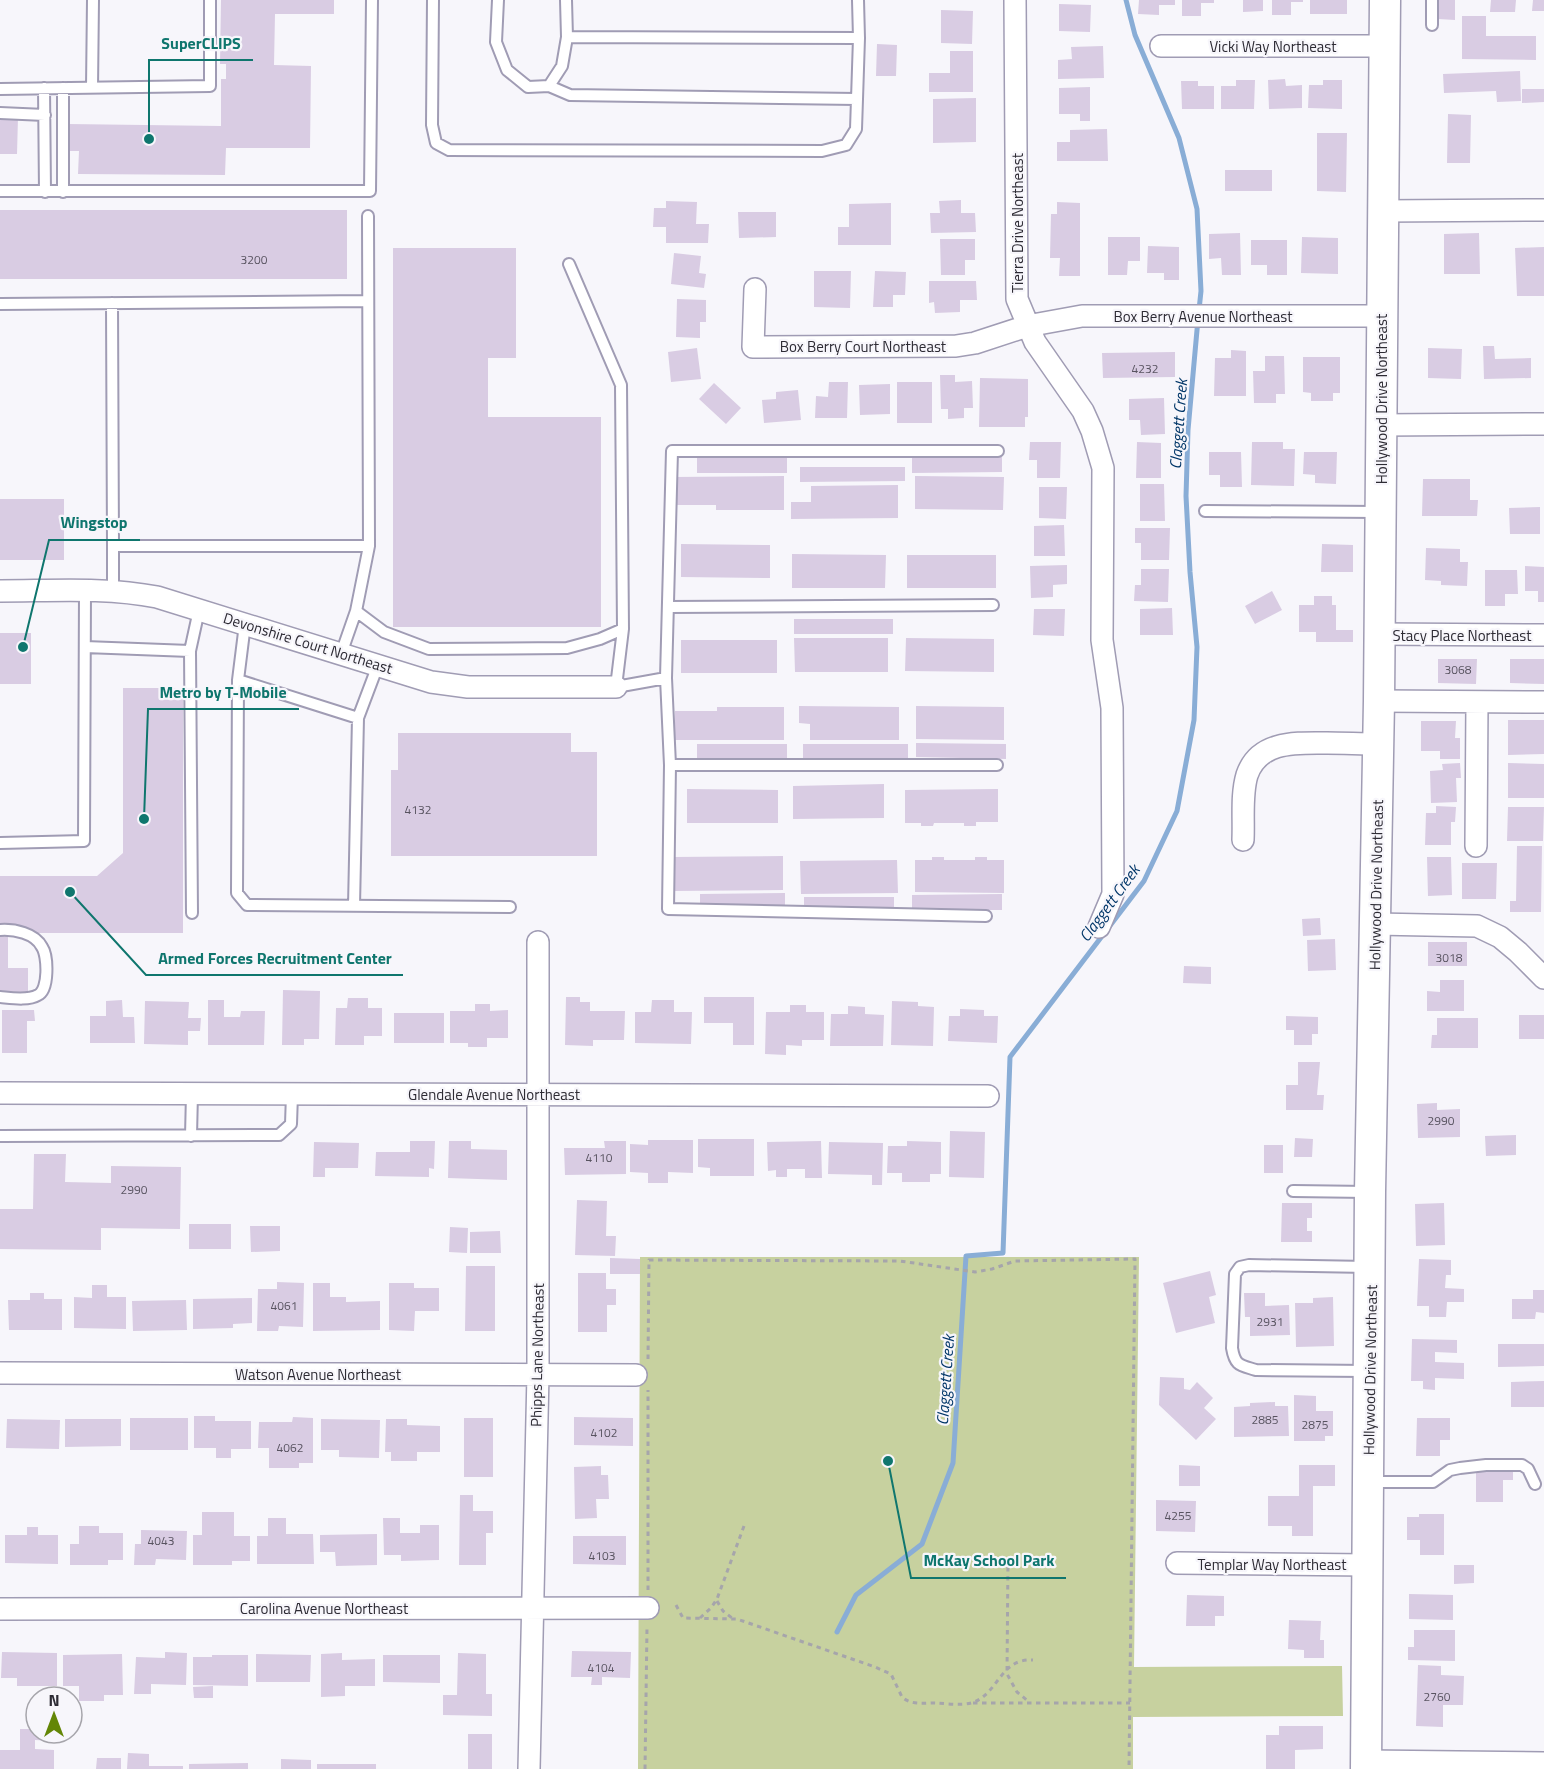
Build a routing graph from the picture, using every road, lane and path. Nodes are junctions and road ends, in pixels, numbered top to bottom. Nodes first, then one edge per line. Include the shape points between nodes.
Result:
1 (93, 0) edge
2 (210, 0) edge
3 (372, 0) edge
4 (433, 0) edge
5 (498, 0) edge
6 (567, 0) edge
7 (858, 0) edge
8 (1015, 0) edge
9 (1385, 0) edge
10 (1432, 0) edge
11 (1432, 25) dead end
12 (567, 37) junction
13 (859, 38) junction
14 (1161, 46) dead end
15 (1384, 46) junction
16 (549, 86) junction
17 (44, 88) junction
18 (63, 88) junction
19 (92, 88) junction
20 (0, 89) edge
21 (857, 99) junction
22 (0, 113) edge
23 (45, 115) junction
24 (0, 191) edge
25 (45, 192) junction
26 (63, 192) junction
27 (1544, 210) edge
28 (1383, 211) junction
29 (368, 216) dead end
30 (569, 264) dead end
31 (755, 289) dead end
32 (368, 301) junction
33 (112, 303) junction
34 (0, 304) edge
35 (1381, 316) junction
36 (1027, 326) junction
37 (1544, 424) edge
38 (1380, 425) junction
39 (998, 451) dead end
40 (1206, 511) dead end
41 (1380, 512) junction
42 (113, 546) junction
43 (369, 546) junction
44 (0, 591) edge
45 (86, 591) junction
46 (113, 591) junction
47 (993, 605) dead end
48 (668, 607) junction
49 (199, 610) junction
50 (356, 611) junction
51 (245, 624) junction
52 (623, 629) junction
53 (1379, 634) junction
54 (1544, 635) edge
55 (85, 647) junction
56 (189, 651) junction
57 (341, 654) junction
58 (378, 665) junction
59 (666, 678) junction
60 (238, 680) junction
61 (616, 687) junction
62 (1379, 701) junction
63 (1477, 702) junction
64 (1544, 702) edge
65 (358, 718) junction
66 (1378, 744) junction
67 (670, 765) junction
68 (997, 765) dead end
69 (1243, 840) dead end
70 (0, 843) edge
71 (1476, 846) dead end
72 (354, 906) junction
73 (510, 907) dead end
74 (192, 913) dead end
75 (987, 916) dead end
76 (1376, 924) junction
77 (1099, 927) dead end
78 (0, 930) edge
79 (538, 942) dead end
80 (1543, 974) edge
81 (0, 997) edge
82 (0, 1093) edge
83 (192, 1093) junction
84 (292, 1094) junction
85 (538, 1094) junction
86 (988, 1096) dead end
87 (0, 1136) edge
88 (191, 1136) junction
89 (1293, 1191) dead end
90 (1370, 1192) junction
91 (1371, 1268) junction
92 (1370, 1371) junction
93 (0, 1373) edge
94 (538, 1374) junction
95 (644, 1375) junction
96 (1369, 1482) junction
97 (1535, 1484) dead end
98 (744, 1526) dead end
99 (1008, 1558) dead end
100 (1177, 1563) dead end
101 (1368, 1564) junction
102 (717, 1599) junction
103 (676, 1605) dead end
104 (533, 1608) junction
105 (648, 1608) junction
106 (0, 1609) edge
107 (699, 1619) junction
108 (733, 1619) junction
109 (1033, 1660) dead end
110 (1006, 1668) junction
111 (1029, 1702) junction
112 (971, 1703) junction
113 (1130, 1703) junction
114 (1544, 1764) edge
115 (1366, 1765) edge
116 (529, 1769) edge
117 (645, 1769) edge
118 (1129, 1769) edge

1 - 19 lane
2 - 19 lane via 210,86
3 - 26 lane via 370,191
4 - 21 lane via 432,125 436,143 449,150 822,151 846,146 856,129
5 - 16 lane via 496,42 507,70 528,87
6 - 12 lane
7 - 13 lane
8 - 36 street, Tierra Drive Northeast via 1017,299
9 - 15 street, Hollywood Drive Northeast
10 - 11 lane
12 - 13 lane
12 - 16 lane via 562,66
13 - 21 lane
14 - 15 street, Vicki Way Northeast
15 - 28 street, Hollywood Drive Northeast
16 - 21 lane via 570,94
17 - 18 lane
17 - 20 lane
17 - 23 lane
18 - 19 lane
18 - 26 lane
22 - 23 lane
23 - 25 lane
24 - 25 lane
25 - 26 lane
27 - 28 street
28 - 35 street, Hollywood Drive Northeast
29 - 32 lane
30 - 52 lane via 621,385
31 - 36 street, Box Berry Court Northeast via 753,347 956,346
32 - 33 lane
32 - 43 lane
33 - 34 lane
33 - 42 lane
35 - 36 street, Box Berry Avenue Northeast via 1082,316
35 - 38 street, Hollywood Drive Northeast
36 - 77 street, Tierra Drive Northeast via 1083,411 1103,468 1102,640 1112,708 1113,894
37 - 38 street
38 - 41 street, Hollywood Drive Northeast
39 - 48 lane via 672,451
40 - 41 lane
41 - 53 street, Hollywood Drive Northeast
42 - 43 lane
42 - 46 lane
43 - 50 lane
44 - 45 street, Devonshire Court Northeast
45 - 46 street, Devonshire Court Northeast
45 - 55 lane
46 - 49 street, Devonshire Court Northeast via 157,597
47 - 48 lane
48 - 59 lane
49 - 51 street, Devonshire Court Northeast
49 - 56 lane
50 - 52 lane via 384,632 429,649 567,648
50 - 57 lane
51 - 57 street, Devonshire Court Northeast
51 - 60 lane
52 - 61 lane
53 - 54 street, Stacy Place Northeast
53 - 62 street, Hollywood Drive Northeast
55 - 56 lane
55 - 70 lane via 84,840
56 - 74 lane
57 - 58 street, Devonshire Court Northeast
58 - 61 street, Devonshire Court Northeast via 431,682 468,687
58 - 65 lane
59 - 61 lane
59 - 67 lane
60 - 65 lane
60 - 72 lane via 237,893 247,905
62 - 63 street
62 - 66 street, Hollywood Drive Northeast
63 - 64 street
63 - 71 street
65 - 72 lane
66 - 69 street via 1292,743 1259,756 1247,775
66 - 76 street, Hollywood Drive Northeast
67 - 68 lane
67 - 75 lane via 668,909
72 - 73 lane
76 - 80 street via 1477,926 1500,937
76 - 90 street, Hollywood Drive Northeast
78 - 81 lane via 17,931 42,946 46,983 43,991 32,997
79 - 85 street, Phipps Lane Northeast
82 - 83 street, Glendale Avenue Northeast
83 - 84 street, Glendale Avenue Northeast
83 - 88 lane
84 - 85 street, Glendale Avenue Northeast
84 - 88 lane via 291,1124 279,1135
85 - 86 street, Glendale Avenue Northeast
85 - 94 street, Phipps Lane Northeast
87 - 88 lane
89 - 90 lane
90 - 91 street, Hollywood Drive Northeast
91 - 92 street, Hollywood Drive Northeast
91 - 92 lane via 1240,1267 1235,1274 1232,1348 1239,1365 1256,1370
92 - 96 street, Hollywood Drive Northeast
93 - 94 street, Watson Avenue Northeast
94 - 95 street, Watson Avenue Northeast
94 - 104 street, Phipps Lane Northeast
95 - 105 path
95 - 113 path via 649,1260 900,1261 975,1272 1015,1261 1135,1259
96 - 97 lane via 1433,1482 1460,1468 1522,1465
96 - 101 street, Hollywood Drive Northeast
98 - 102 path
99 - 110 path
100 - 101 street, Templar Way Northeast
101 - 115 street, Hollywood Drive Northeast
102 - 107 path
102 - 108 path
103 - 107 path via 683,1618
104 - 105 street, Carolina Avenue Northeast
104 - 106 street, Carolina Avenue Northeast
104 - 116 street, Phipps Lane Northeast
105 - 117 path
107 - 108 path
108 - 112 path via 891,1674 906,1701
109 - 110 path via 1022,1659
110 - 111 path via 1012,1685
110 - 112 path via 992,1689
111 - 112 path
111 - 113 path
113 - 118 path
114 - 115 street

